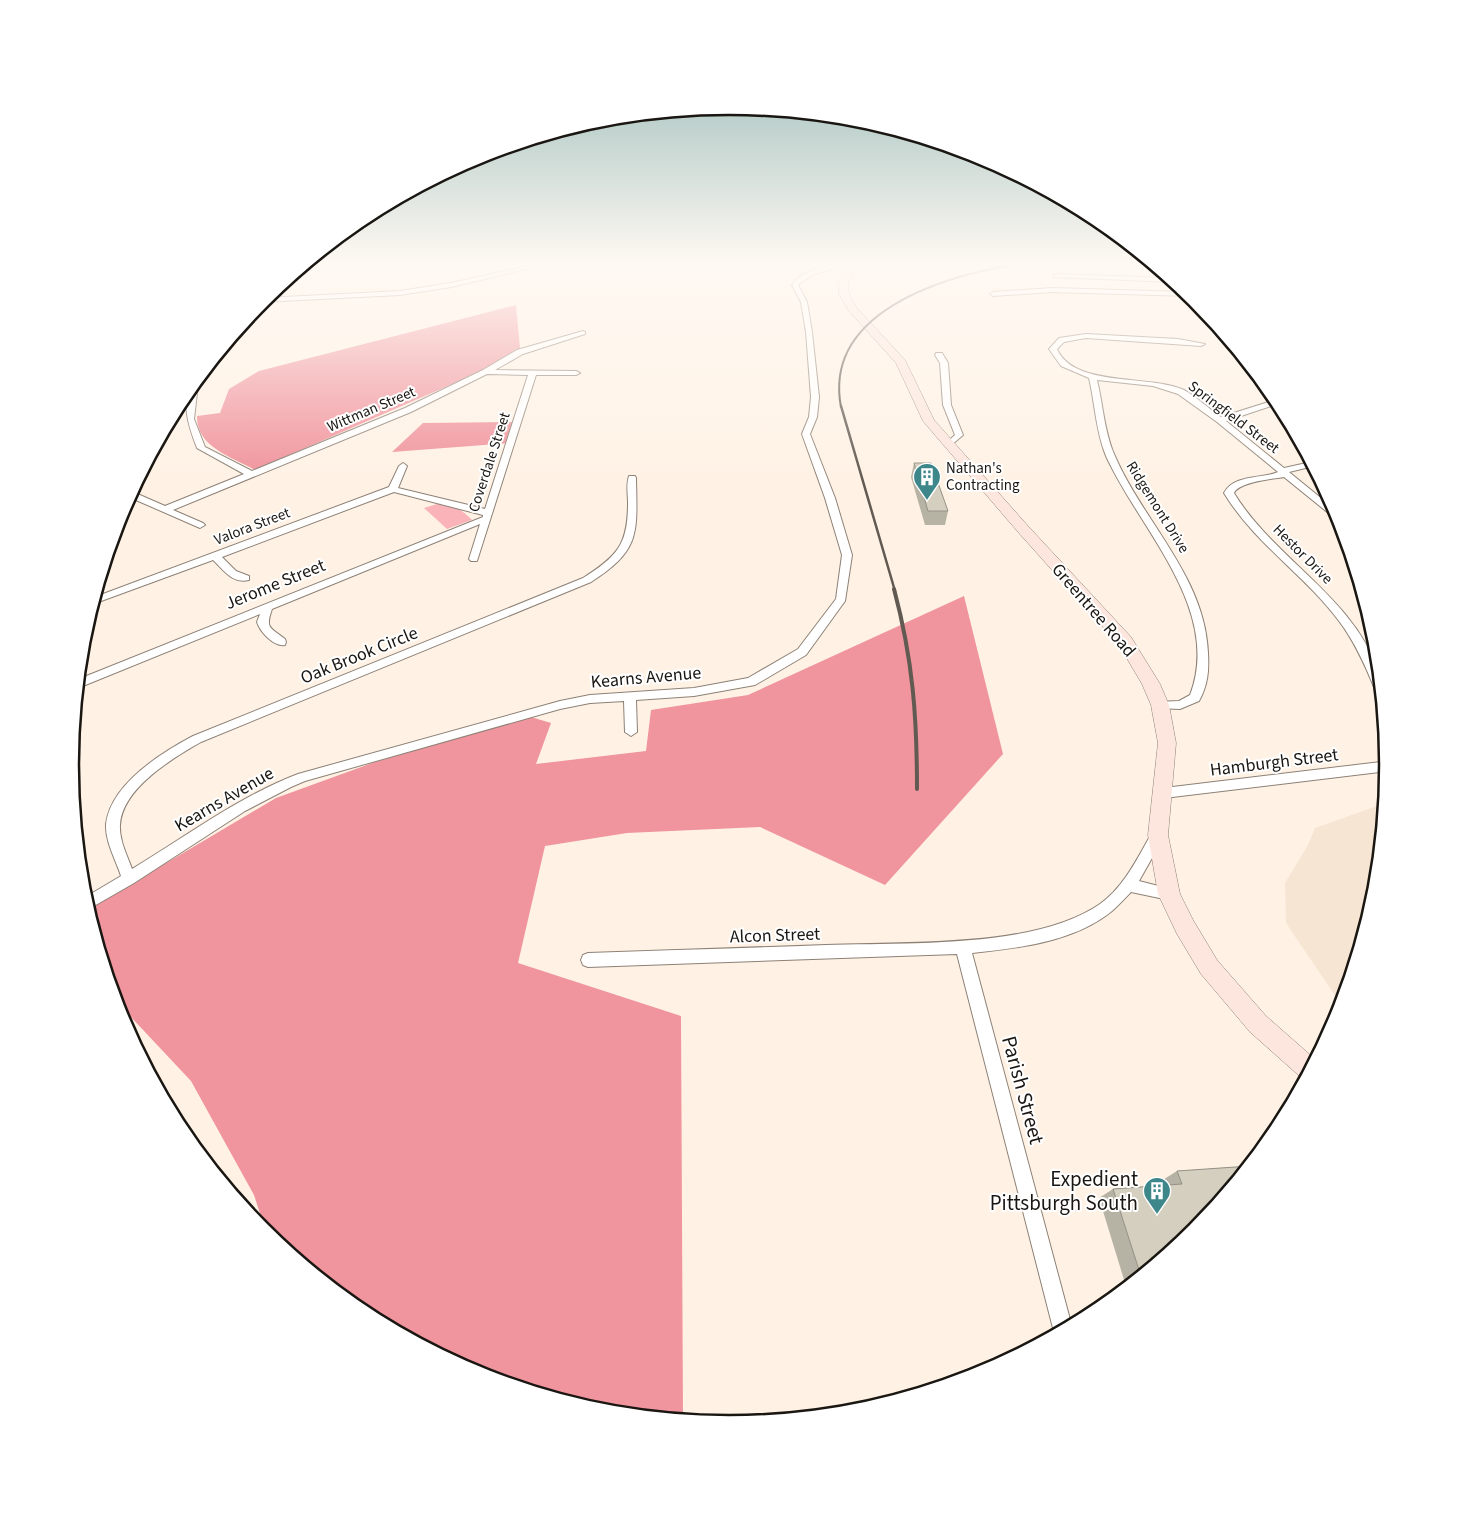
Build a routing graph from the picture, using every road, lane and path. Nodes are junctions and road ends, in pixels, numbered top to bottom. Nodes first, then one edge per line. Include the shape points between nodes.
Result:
1 (572, 336) edge
2 (809, 336) edge
3 (879, 336) edge
4 (1083, 336) edge
5 (1094, 336) edge
6 (1200, 344) dead end
7 (939, 354) dead end
8 (486, 372) junction
9 (576, 373) dead end
10 (532, 374) junction
11 (1093, 377) junction
12 (192, 398) edge
13 (1271, 404) edge
14 (1220, 420) junction
15 (949, 444) junction
16 (403, 466) dead end
17 (1306, 466) edge
18 (1283, 472) junction
19 (251, 474) junction
20 (632, 478) dead end
21 (393, 489) junction
22 (137, 497) edge
23 (1327, 507) edge
24 (167, 509) junction
25 (486, 516) junction
26 (200, 525) dead end
27 (216, 556) junction
28 (474, 559) dead end
29 (244, 578) dead end
30 (101, 596) edge
31 (268, 606) junction
32 (281, 642) dead end
33 (1374, 673) edge
34 (84, 682) edge
35 (630, 697) junction
36 (1160, 705) junction
37 (630, 732) dead end
38 (1380, 767) edge
39 (1164, 793) junction
40 (1158, 835) junction
41 (129, 879) junction
42 (1129, 885) junction
43 (1169, 894) junction
44 (93, 900) edge
45 (962, 947) junction
46 (588, 960) dead end
47 (1306, 1067) edge
48 (1061, 1325) edge

1 - 8 street, Wittman Street via 520,352
2 - 35 street, Kearns Avenue via 815,397 813,417 806,434 847,555 841,599 802,652 751,682 694,692
3 - 15 main road, Greentree Road via 902,362 929,421
4 - 11 street via 1062,340 1053,349 1061,364
5 - 6 street
7 - 15 street via 944,363 947,405 959,435
8 - 10 street
8 - 19 street, Wittman Street via 408,410
9 - 10 street
10 - 25 street, Coverdale Street
11 - 14 street, Springfield Street via 1170,388 1181,392
11 - 36 street, Ridgemont Drive via 1109,453 1125,487 1180,570 1200,622 1203,673 1195,698 1180,705
12 - 19 street via 190,420 201,448
13 - 14 street
14 - 18 street, Springfield Street
15 - 36 main road, Greentree Road via 1125,641
16 - 21 street
17 - 18 street
18 - 23 street, Springfield Street
18 - 33 street, Hestor Drive via 1240,483 1229,493 1263,536 1330,602 1362,646
19 - 24 street, Wittman Street
20 - 41 street, Oak Brook Circle via 632,532 626,549 610,567 578,584 173,751 124,797 115,817 113,825 117,843
21 - 25 street
21 - 27 street, Valora Street
22 - 24 street
24 - 26 street
25 - 28 street, Coverdale Street
25 - 31 street, Jerome Street
27 - 29 street via 231,574
27 - 30 street, Valora Street
31 - 32 street via 262,622 264,628
31 - 34 street, Jerome Street
35 - 37 street
35 - 41 street, Kearns Avenue via 590,699 560,705 274,787
36 - 39 main road, Greentree Road via 1167,743
38 - 39 street, Hamburgh Street
39 - 40 main road, Greentree Road
40 - 42 street, Alcon Street
40 - 43 main road, Greentree Road
41 - 44 street, Kearns Avenue
42 - 43 street
42 - 45 street, Alcon Street via 1104,908 1060,931 1024,940
43 - 47 main road, Greentree Road via 1209,968 1258,1024
45 - 46 street, Alcon Street
45 - 48 street, Parish Street

